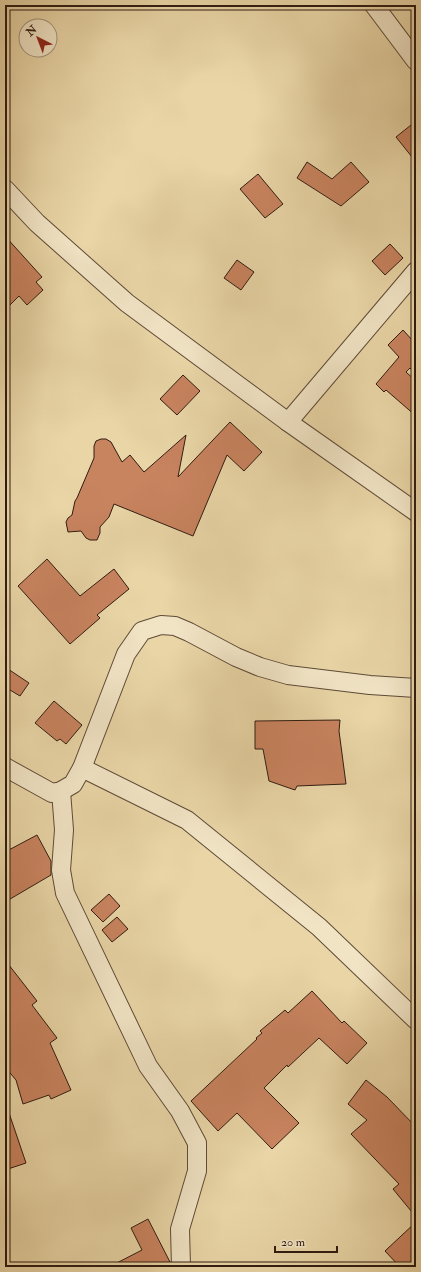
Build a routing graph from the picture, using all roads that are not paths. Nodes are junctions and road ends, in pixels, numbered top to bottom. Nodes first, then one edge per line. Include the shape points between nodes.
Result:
1 (374, 5) edge
2 (416, 61) edge
3 (5, 189) edge
4 (416, 272) edge
5 (288, 422) junction
6 (416, 512) edge
7 (416, 688) edge
8 (5, 767) edge
9 (82, 768) junction
10 (61, 791) junction
11 (416, 1020) edge
12 (181, 1267) edge

1 - 2 street
3 - 5 street via 37,223 127,303
4 - 5 street
5 - 6 street
7 - 9 street via 288,675 236,657 174,626 161,625 142,631 126,654
8 - 10 street via 52,793
9 - 10 street via 73,784
9 - 11 street via 188,820 320,927
10 - 12 street via 64,830 61,870 65,893 148,1066 180,1111 197,1143 197,1171 180,1229

